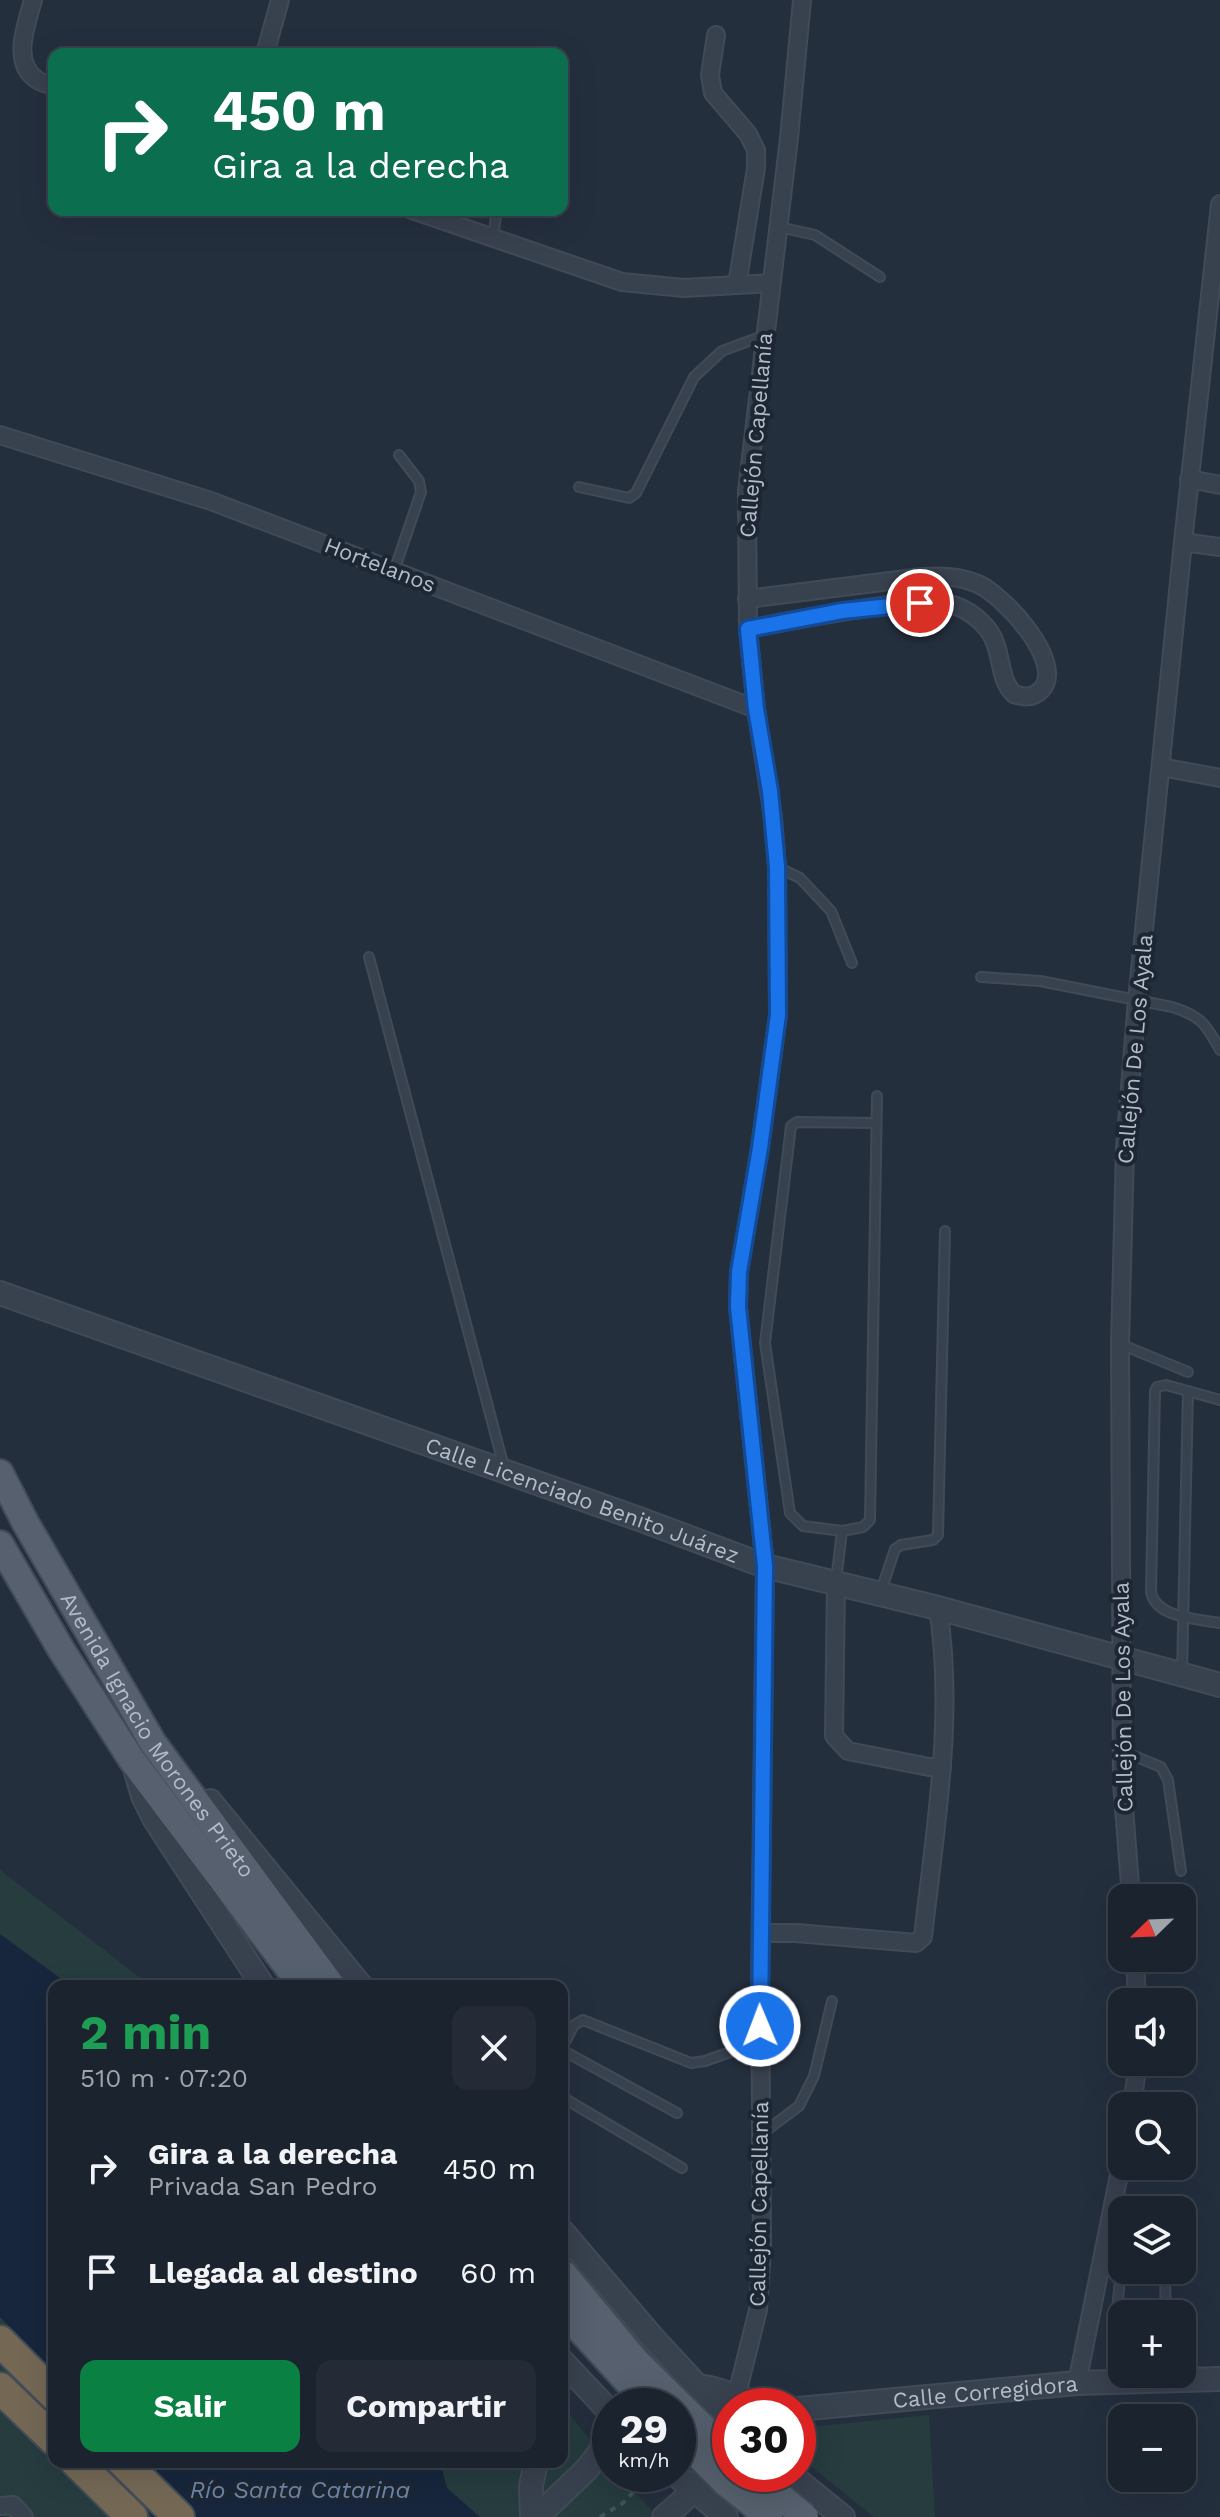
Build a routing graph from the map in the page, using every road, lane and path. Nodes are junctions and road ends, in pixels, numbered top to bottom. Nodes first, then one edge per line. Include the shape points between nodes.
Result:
1 (33, 0) edge
2 (280, 0) edge
3 (802, 0) edge
4 (716, 35) dead end
5 (267, 48) edge
6 (48, 84) edge
7 (1220, 204) edge
8 (429, 216) edge
9 (496, 216) edge
10 (778, 227) junction
11 (493, 238) junction
12 (880, 277) dead end
13 (771, 283) junction
14 (737, 285) junction
15 (765, 335) junction
16 (1212, 355) edge
17 (0, 435) edge
18 (399, 455) dead end
19 (1189, 479) junction
20 (1220, 485) edge
21 (579, 487) dead end
22 (1183, 542) junction
23 (1220, 547) edge
24 (394, 571) junction
25 (824, 591) junction
26 (747, 599) junction
27 (826, 614) junction
28 (748, 629) junction
29 (756, 709) junction
30 (1161, 767) junction
31 (1220, 778) edge
32 (777, 867) junction
33 (369, 957) dead end
34 (852, 963) dead end
35 (981, 977) dead end
36 (1137, 1000) junction
37 (1220, 1050) edge
38 (877, 1096) dead end
39 (876, 1123) junction
40 (945, 1231) dead end
41 (0, 1293) edge
42 (1120, 1344) junction
43 (1188, 1372) dead end
44 (1188, 1391) junction
45 (1220, 1400) edge
46 (504, 1471) junction
47 (0, 1473) edge
48 (842, 1531) junction
49 (0, 1544) edge
50 (765, 1566) junction
51 (836, 1582) junction
52 (880, 1593) junction
53 (938, 1608) junction
54 (1183, 1615) junction
55 (1220, 1623) edge
56 (1122, 1657) junction
57 (1182, 1675) junction
58 (1220, 1685) edge
59 (153, 1743) junction
60 (1122, 1751) junction
61 (132, 1760) junction
62 (942, 1767) junction
63 (1181, 1871) dead end
64 (1130, 1884) edge
65 (761, 1933) junction
66 (301, 1972) edge
67 (259, 1980) edge
68 (356, 1980) edge
69 (832, 2001) dead end
70 (568, 2037) edge
71 (761, 2048) junction
72 (568, 2052) edge
73 (568, 2101) edge
74 (677, 2113) dead end
75 (762, 2133) junction
76 (682, 2168) dead end
77 (1118, 2180) edge
78 (568, 2238) edge
79 (590, 2264) junction
80 (568, 2279) edge
81 (568, 2317) edge
82 (568, 2328) edge
83 (0, 2341) edge
84 (568, 2367) edge
85 (1196, 2378) edge
86 (1220, 2379) edge
87 (1108, 2381) edge
88 (1077, 2383) junction
89 (697, 2386) junction
90 (0, 2388) edge
91 (632, 2388) edge
92 (670, 2388) edge
93 (738, 2388) edge
94 (48, 2389) edge
95 (592, 2393) edge
96 (712, 2397) edge
97 (816, 2407) edge
98 (48, 2434) edge
99 (712, 2436) edge
100 (696, 2453) edge
101 (592, 2462) edge
102 (712, 2463) edge
103 (82, 2468) edge
104 (129, 2468) edge
105 (535, 2468) edge
106 (696, 2485) edge
107 (633, 2492) edge
108 (691, 2492) edge
109 (696, 2492) edge
110 (782, 2492) edge
111 (803, 2492) edge
112 (0, 2506) edge
113 (818, 2514) edge
114 (24, 2517) edge
115 (132, 2517) edge
116 (179, 2517) edge
117 (535, 2517) edge
118 (600, 2517) edge
119 (664, 2517) edge
120 (726, 2517) edge
121 (769, 2517) edge

1 - 6 street via 21,47 35,79
2 - 5 street
3 - 10 street, Callejón Capellanía
4 - 14 street via 713,93 756,150
7 - 16 street, Callejón De Los Ayala
8 - 11 street
9 - 11 lane
10 - 12 lane via 815,235
10 - 13 street, Callejón Capellanía
11 - 14 street via 622,282 684,288
13 - 14 street
13 - 15 street, Callejón Capellanía
15 - 21 lane via 722,351 694,377 636,493 629,498
15 - 26 street, Callejón Capellanía via 747,491
16 - 19 street, Callejón De Los Ayala
17 - 24 street, Hortelanos via 211,501
18 - 24 lane via 421,492
19 - 20 street
19 - 22 street, Callejón De Los Ayala
22 - 23 street
22 - 30 street, Callejón De Los Ayala
24 - 29 street, Hortelanos
25 - 26 street
25 - 27 street
25 - 27 street via 943,576 980,585 1022,621 1047,669 1046,684 1030,697 1014,694 1004,682 994,638 977,618 955,605 903,603
26 - 28 street, Callejón Capellanía
27 - 28 street
28 - 29 street, Callejón Capellanía
29 - 32 street, Callejón Capellanía
30 - 31 street
30 - 36 street, Callejón De Los Ayala
32 - 34 lane via 800,878 831,911
32 - 50 street, Callejón Capellanía via 778,1015 738,1307
33 - 46 lane
35 - 36 lane via 1040,981
36 - 37 lane via 1193,1013
36 - 42 street, Callejón De Los Ayala via 1125,1149
38 - 39 lane
39 - 48 lane via 870,1520
39 - 48 lane via 791,1126 765,1343 790,1513 803,1526
40 - 52 lane via 938,1535 895,1549
41 - 46 street, Calle Licenciado Benito Juárez
42 - 43 lane
42 - 56 street, Callejón De Los Ayala
44 - 45 lane
44 - 54 lane
44 - 54 lane via 1162,1385 1154,1398 1151,1592 1159,1607
46 - 50 street, Calle Licenciado Benito Juárez
47 - 59 main road, Avenida Ignacio Morones Prieto
48 - 51 lane
49 - 61 main road, Avenida Ignacio Morones Prieto
50 - 51 street, Calle Licenciado Benito Juárez
50 - 65 street, Callejón Capellanía
51 - 52 street, Calle Licenciado Benito Juárez
51 - 62 street via 834,1736 848,1751
52 - 53 street, Calle Licenciado Benito Juárez
53 - 56 street, Calle Licenciado Benito Juárez
53 - 62 street via 944,1646
54 - 55 lane
54 - 57 lane
56 - 57 street, Calle Licenciado Benito Juárez
56 - 60 street, Callejón De Los Ayala
57 - 58 street, Calle Licenciado Benito Juárez
59 - 66 main road, Avenida Ignacio Morones Prieto
59 - 68 street via 202,1791
60 - 63 lane via 1161,1767 1168,1780
60 - 64 street, Callejón De Los Ayala
61 - 66 main road, Avenida Ignacio Morones Prieto
61 - 67 street, Avenida Ignacio Morones Prieto via 155,1820
62 - 65 street via 923,1937 916,1943
65 - 71 street, Callejón Capellanía
69 - 75 lane via 814,2076 799,2106
70 - 71 lane via 583,2020 691,2063
71 - 75 street, Callejón Capellanía
72 - 74 lane
73 - 76 lane
75 - 93 street, Callejón Capellanía via 758,2310
77 - 88 street
78 - 79 street
79 - 82 street via 593,2303
79 - 89 street
80 - 99 main road, bridge via 636,2361
81 - 91 main road, bridge
83 - 94 highway
84 - 95 street
85 - 86 street, Calle Corregidora
87 - 88 street, Calle Corregidora
88 - 97 street, Calle Corregidora
89 - 92 street
89 - 96 street
90 - 98 highway
100 - 121 main road, bridge
101 - 117 street
102 - 106 street
103 - 115 highway
104 - 116 highway
105 - 117 street
107 - 118 path
108 - 119 street
109 - 120 street
110 - 113 main road, bridge
111 - 113 street
112 - 114 street via 13,2505

